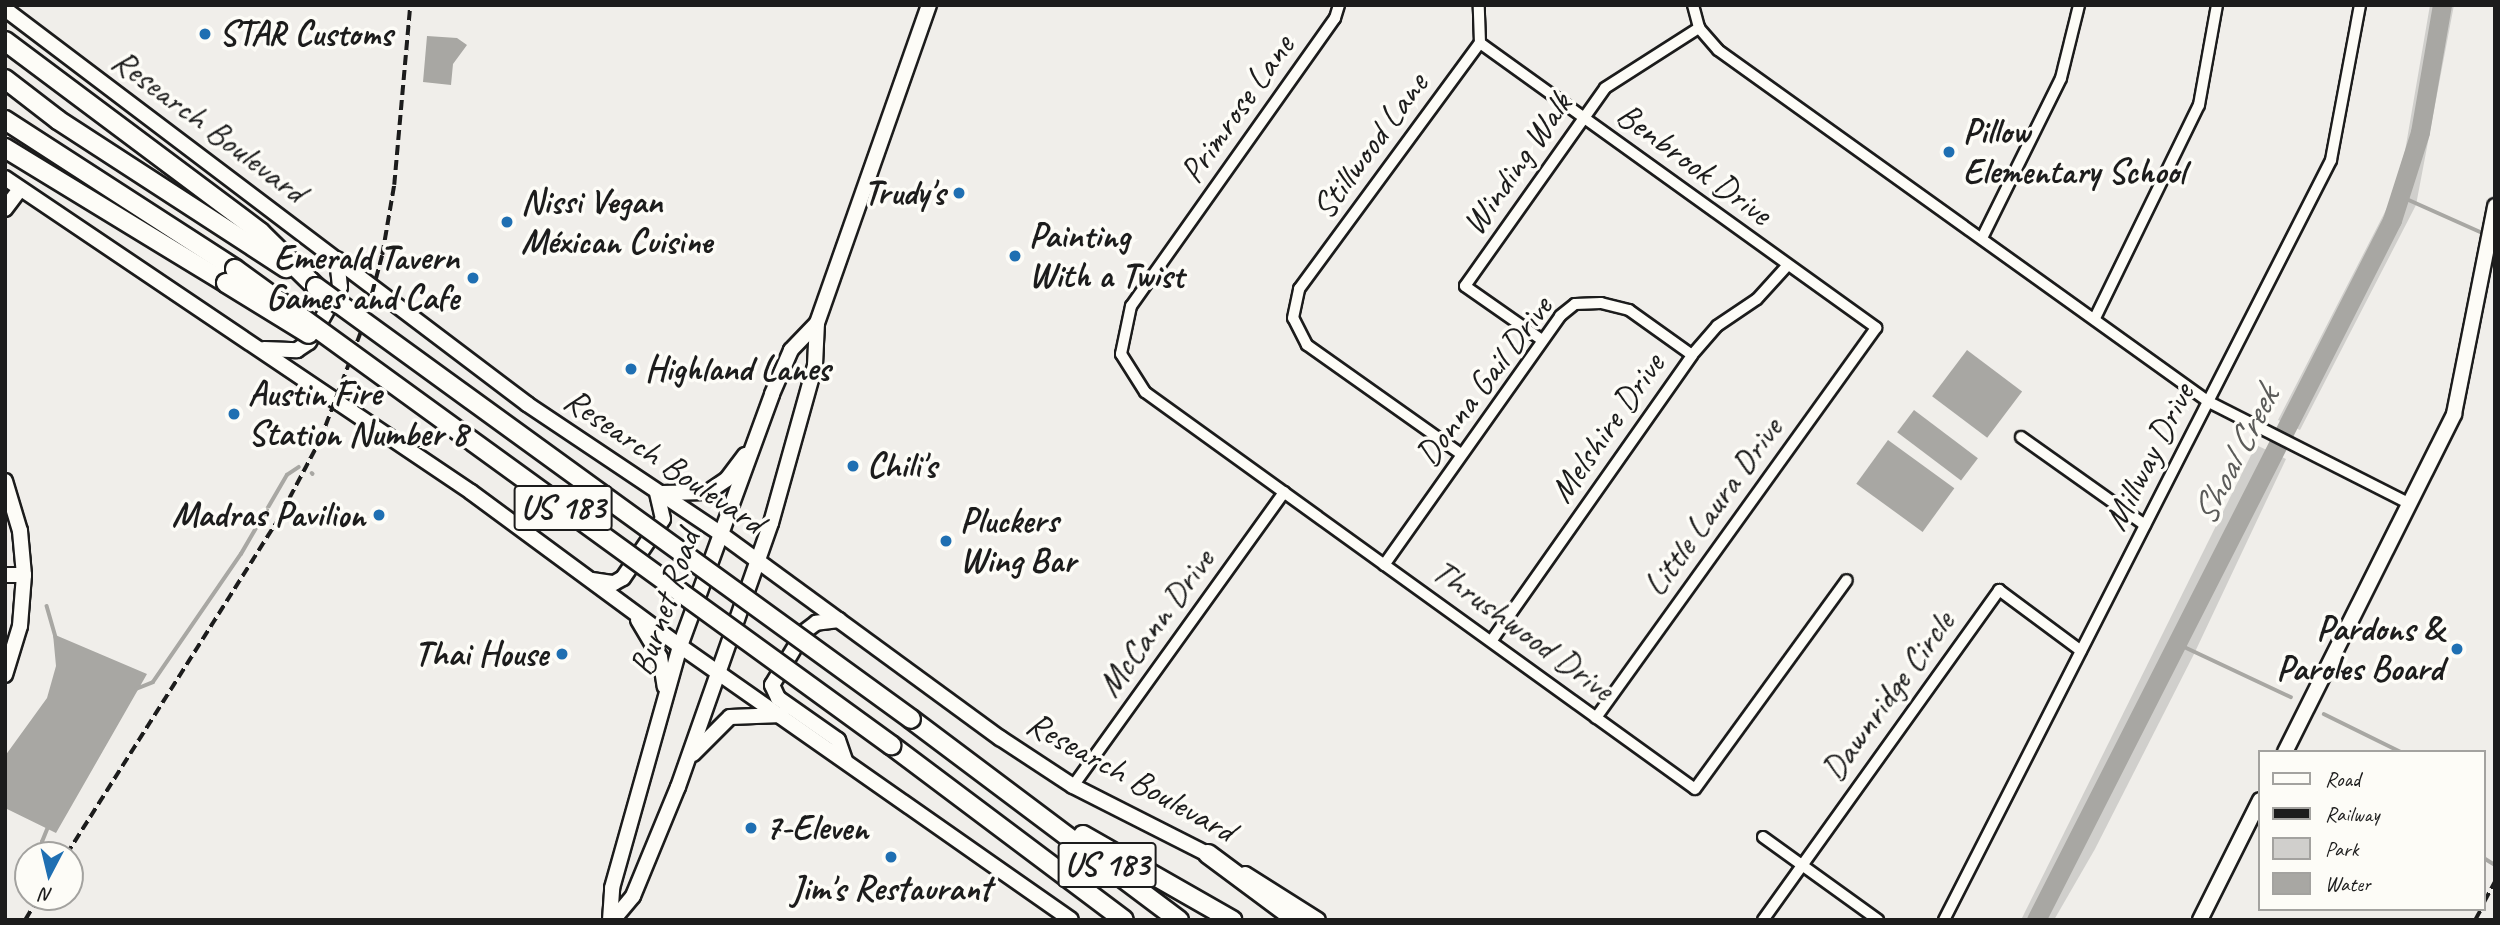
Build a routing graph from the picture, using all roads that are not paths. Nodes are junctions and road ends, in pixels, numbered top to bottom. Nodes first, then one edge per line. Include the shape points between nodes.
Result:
1 (929, 5) edge
2 (1339, 5) edge
3 (1479, 5) edge
4 (1693, 5) edge
5 (2079, 5) edge
6 (2217, 5) edge
7 (2360, 5) edge
8 (5, 9) edge
9 (1699, 28) junction
10 (5, 41) edge
11 (1480, 43) junction
12 (5, 79) edge
13 (1583, 118) junction
14 (5, 120) edge
15 (5, 148) edge
16 (5, 178) edge
17 (20, 188) junction
18 (2495, 206) edge
19 (5, 209) edge
20 (255, 239) junction
21 (1982, 239) junction
22 (337, 259) junction
23 (1787, 266) junction
24 (230, 276) junction
25 (2095, 318) junction
26 (817, 323) junction
27 (1876, 328) joint
28 (1542, 340) junction
29 (259, 349) junction
30 (1121, 354) joint
31 (1692, 355) junction
32 (2209, 402) junction
33 (2021, 436) dead end
34 (752, 446) junction
35 (1461, 454) junction
36 (5, 481) edge
37 (657, 492) junction
38 (1284, 492) junction
39 (2410, 503) junction
40 (11, 520) edge
41 (2145, 525) junction
42 (721, 534) junction
43 (758, 561) junction
44 (1384, 565) junction
45 (5, 575) edge
46 (24, 575) junction
47 (591, 580) junction
48 (1847, 580) dead end
49 (634, 612) junction
50 (839, 620) junction
51 (1492, 640) junction
52 (680, 646) junction
53 (2081, 651) junction
54 (717, 671) junction
55 (5, 675) edge
56 (666, 691) junction
57 (782, 715) junction
58 (1596, 718) junction
59 (2286, 750) edge
60 (846, 760) junction
61 (686, 763) junction
62 (1073, 786) junction
63 (2258, 804) edge
64 (1035, 809) junction
65 (1763, 837) dead end
66 (1208, 854) junction
67 (1802, 864) junction
68 (612, 920) edge
69 (1071, 920) edge
70 (1124, 920) edge
71 (1179, 920) edge
72 (1232, 920) edge
73 (1297, 920) edge
74 (1318, 920) edge
75 (1763, 920) edge
76 (1878, 920) edge
77 (1944, 920) edge
78 (2200, 920) edge

1 - 26 main road, Burnet Road
2 - 30 street, Primrose Lane via 1335,18 1131,306
3 - 11 street
4 - 9 street
5 - 21 street via 2061,78
6 - 25 street via 2199,105
7 - 32 street, Millway Drive via 2331,160
8 - 22 main road, Research Boulevard
9 - 13 street, Winding Walk via 1605,88
9 - 21 street via 1718,50
10 - 20 highway
11 - 13 street, Benbrook Drive
11 - 35 street, Stillwood Lane via 1299,289 1293,318 1307,345
12 - 20 highway via 58,120
13 - 23 street, Benbrook Drive
13 - 28 street, Winding Walk via 1465,286
14 - 24 highway, US 183
15 - 24 highway
16 - 17 main road
17 - 19 main road
17 - 29 main road
18 - 39 main road via 2460,396
20 - 64 highway, US 183, bridge
21 - 25 street
22 - 29 main road via 340,288 309,342 297,350
22 - 37 main road, Research Boulevard via 527,404
23 - 27 street, Benbrook Drive
23 - 31 street, Melshire Drive via 1757,299 1717,326
24 - 70 highway, US 183, bridge via 345,351 891,745
25 - 32 street
26 - 34 main road, Burnet Road via 791,350
26 - 43 main road, Burnet Road via 815,365
27 - 58 street, Little Laura Drive
28 - 31 street, Donna Gail Drive via 1575,304 1601,303 1629,310
28 - 35 street, Donna Gail Drive
29 - 47 main road via 471,492
30 - 38 street, Thrushwood Drive via 1145,392
31 - 51 street, Melshire Drive
32 - 39 street
32 - 41 street, Millway Drive
33 - 41 street
34 - 37 main road via 727,479 708,492
34 - 42 main road, Burnet Road
35 - 44 street, Donna Gail Drive
36 - 40 main road
37 - 42 main road, Research Boulevard
37 - 47 main road via 663,519 623,578 614,583
38 - 44 street, Thrushwood Drive
38 - 62 street, McCann Drive
39 - 59 main road
40 - 46 main road
41 - 53 street, Millway Drive
42 - 43 main road, Research Boulevard
42 - 52 main road, Burnet Road
43 - 50 main road, Research Boulevard
43 - 54 main road, Burnet Road
44 - 51 street, Thrushwood Drive
45 - 46 main road
46 - 55 main road via 20,626
47 - 49 main road
48 - 58 street, Thrushwood Drive via 1695,789
49 - 52 main road
49 - 56 main road via 660,657
50 - 60 main road via 816,623 804,632 772,685 778,698 838,740
50 - 62 main road, Research Boulevard
51 - 58 street, Thrushwood Drive
52 - 54 main road
52 - 56 main road, Burnet Road
53 - 67 street, Dawnridge Circle via 1999,590
53 - 77 street, Millway Drive
54 - 57 main road
54 - 61 main road, Burnet Road
56 - 68 main road, Burnet Road via 612,888
57 - 60 main road
57 - 61 main road via 730,717 717,725
60 - 69 main road
61 - 68 main road, Burnet Road via 633,896
62 - 66 main road, Research Boulevard
63 - 78 main road
64 - 71 highway, US 183
64 - 72 highway
65 - 67 street
66 - 73 highway
66 - 74 main road, Research Boulevard via 1282,894
67 - 75 street, Dawnridge Circle
67 - 76 street

